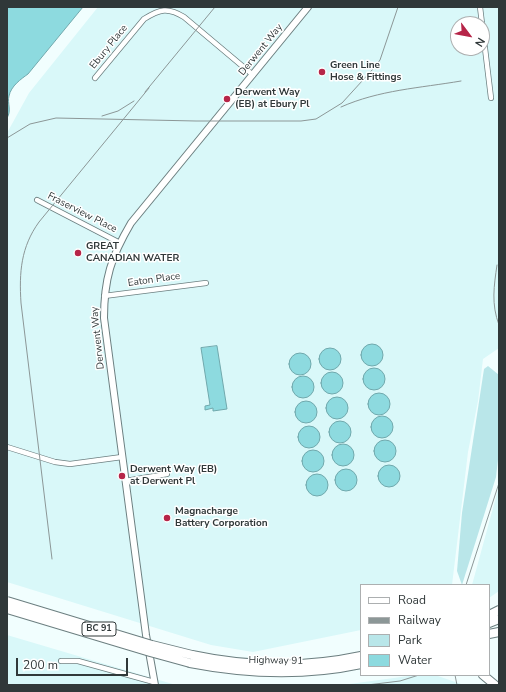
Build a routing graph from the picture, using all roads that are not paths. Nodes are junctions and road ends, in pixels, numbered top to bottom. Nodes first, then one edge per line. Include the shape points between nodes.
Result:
1 (308, 7) edge
2 (480, 7) edge
3 (253, 75) junction
4 (95, 78) dead end
5 (491, 98) dead end
6 (37, 200) dead end
7 (120, 243) junction
8 (206, 282) dead end
9 (104, 296) junction
10 (7, 447) edge
11 (122, 457) junction
12 (167, 474) dead end
13 (125, 481) junction
14 (7, 601) edge
15 (7, 609) edge
16 (499, 610) edge
17 (490, 615) edge
18 (499, 619) edge
19 (490, 624) edge
20 (360, 653) edge
21 (360, 656) edge
22 (191, 659) junction
23 (61, 661) dead end
24 (360, 664) edge
25 (329, 666) junction
26 (360, 670) edge
27 (484, 676) edge
28 (154, 684) edge
29 (495, 685) edge

1 - 3 street, Derwent Way
2 - 5 street
3 - 4 street, Ebury Place via 184,17 166,10 144,18
3 - 7 street, Derwent Way via 132,223
6 - 7 street, Fraserview Place
7 - 9 street, Derwent Way via 109,271
8 - 9 street, Eaton Place
9 - 11 street, Derwent Way via 104,318
10 - 11 street via 70,464
11 - 13 street, Derwent Way
12 - 13 street
13 - 28 street, Derwent Way
14 - 22 highway, BC 91, bridge via 152,644
15 - 22 highway, BC 91, bridge via 150,652
16 - 17 highway
18 - 19 highway
20 - 25 highway
21 - 25 highway, BC 91
22 - 25 highway, Highway 91 / BC 91 via 218,668 260,672 287,672
23 - 28 street via 78,661
24 - 25 highway, Highway 91 / BC 91
25 - 26 highway
27 - 29 highway

